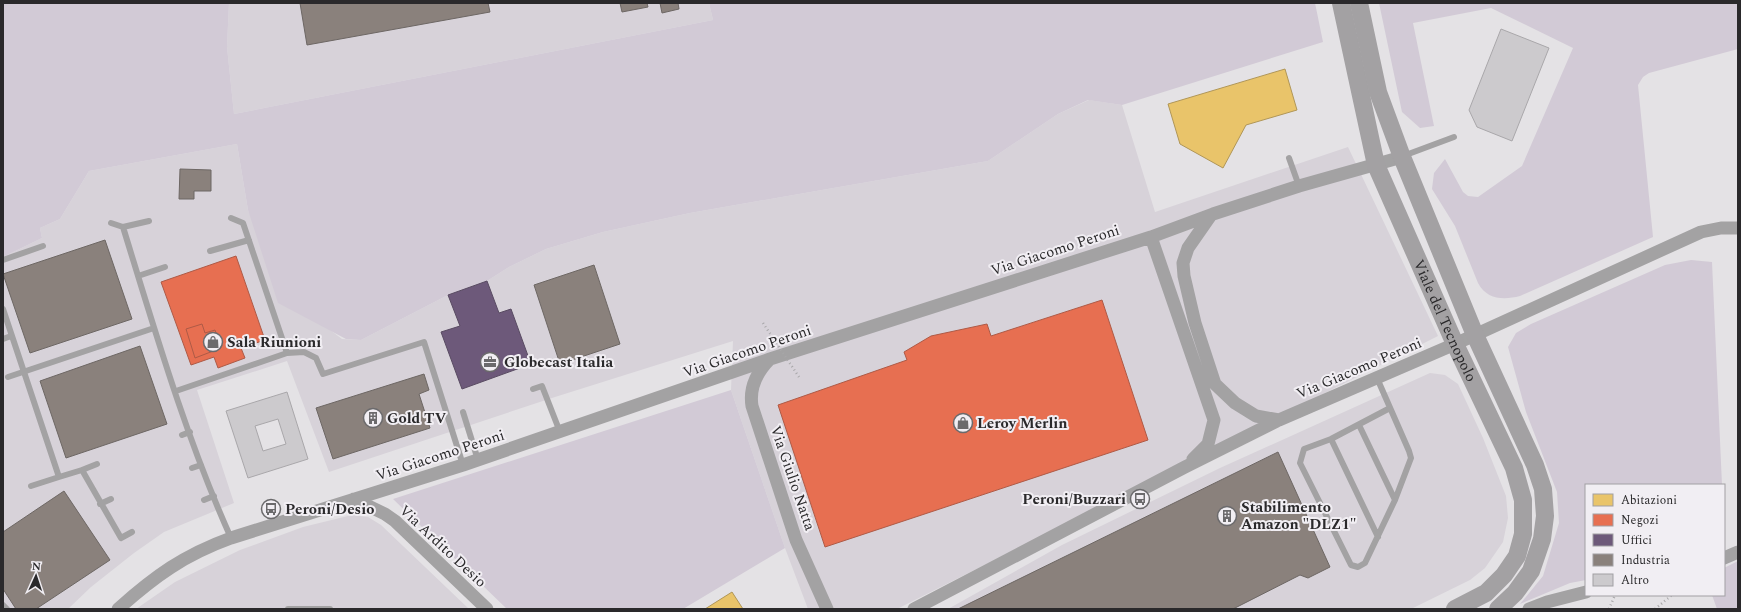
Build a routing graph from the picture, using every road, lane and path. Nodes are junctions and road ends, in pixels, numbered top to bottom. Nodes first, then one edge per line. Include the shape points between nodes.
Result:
1 (1341, 3) edge
2 (1359, 3) edge
3 (1454, 137) dead end
4 (1402, 157) junction
5 (1289, 158) dead end
6 (1376, 165) junction
7 (1299, 186) junction
8 (1212, 214) junction
9 (231, 218) dead end
10 (149, 221) dead end
11 (111, 223) dead end
12 (123, 227) junction
13 (1738, 228) edge
14 (1151, 236) junction
15 (249, 240) junction
16 (43, 246) dead end
17 (210, 251) dead end
18 (3, 260) edge
19 (164, 267) dead end
20 (138, 276) junction
21 (3, 309) edge
22 (763, 322) dead end
23 (154, 328) junction
24 (1475, 335) junction
25 (11, 336) junction
26 (3, 339) edge
27 (1455, 344) junction
28 (287, 353) junction
29 (770, 359) junction
30 (24, 372) junction
31 (8, 377) dead end
32 (799, 377) dead end
33 (1377, 378) junction
34 (533, 389) dead end
35 (176, 391) junction
36 (1390, 408) junction
37 (463, 412) dead end
38 (1279, 420) junction
39 (1359, 425) junction
40 (190, 432) junction
41 (560, 432) junction
42 (182, 435) dead end
43 (1332, 439) junction
44 (478, 460) junction
45 (97, 464) dead end
46 (201, 465) junction
47 (463, 465) junction
48 (1186, 467) junction
49 (192, 468) dead end
50 (82, 470) junction
51 (59, 477) junction
52 (31, 486) dead end
53 (214, 496) junction
54 (111, 499) dead end
55 (354, 499) junction
56 (204, 500) dead end
57 (1396, 500) junction
58 (100, 504) junction
59 (132, 532) dead end
60 (1378, 537) junction
61 (231, 538) junction
62 (1738, 552) edge
63 (1725, 558) edge
64 (1585, 592) edge
65 (1615, 596) edge
66 (1671, 596) edge
67 (3, 605) edge
68 (7, 609) edge
69 (118, 609) edge
70 (288, 609) edge
71 (330, 609) edge
72 (487, 609) edge
73 (826, 609) edge
74 (914, 609) edge
75 (1456, 609) edge
76 (1498, 609) edge
77 (1529, 609) edge
78 (1609, 609) edge
79 (1655, 609) edge

1 - 6 main road, Viale del Tecnopolo
2 - 4 main road, Viale del Tecnopolo via 1378,92
3 - 4 lane
4 - 6 street, Via Giacomo Peroni
4 - 24 main road, Viale del Tecnopolo
5 - 7 lane
6 - 7 street, Via Giacomo Peroni
6 - 27 main road, Viale del Tecnopolo
7 - 8 street, Via Giacomo Peroni
8 - 14 street, Via Giacomo Peroni
8 - 38 street via 1188,248 1183,263 1195,323 1212,376 1215,384 1235,403 1256,416
9 - 15 lane via 243,223
10 - 12 lane
11 - 12 lane
12 - 20 lane
13 - 24 street, Via Giacomo Peroni via 1701,232
14 - 29 street, Via Giacomo Peroni
14 - 48 street via 1214,420 1208,444
15 - 17 lane
15 - 28 lane
16 - 18 lane
19 - 20 lane
20 - 23 lane
21 - 25 lane
22 - 32 path, bridge
23 - 30 lane
23 - 35 lane
24 - 27 street, Via Giacomo Peroni
24 - 76 main road, Viale del Tecnopolo via 1535,465 1543,489 1545,516 1542,539 1531,571 1515,593
25 - 26 lane
25 - 30 lane
27 - 33 street, Via Giacomo Peroni
27 - 75 main road, Viale del Tecnopolo via 1514,468 1523,500 1523,534 1517,556 1504,575 1486,593
28 - 35 lane
28 - 47 lane via 304,352 316,358 322,374 424,342
29 - 41 street, Via Giacomo Peroni
29 - 73 street, Via Giulio Natta via 754,382 752,406 796,540
30 - 31 lane
30 - 51 lane
33 - 36 lane
33 - 38 street, Via Giacomo Peroni
34 - 41 lane via 542,386
35 - 40 lane
36 - 39 lane
36 - 57 lane via 1411,458
37 - 44 lane
38 - 48 street, Via Giacomo Peroni
39 - 43 lane
39 - 57 lane
40 - 42 lane
40 - 46 lane
41 - 44 street, Via Giacomo Peroni
43 - 60 lane
43 - 60 lane via 1304,450 1300,463 1351,565 1358,567 1365,563
44 - 47 street, Via Giacomo Peroni
45 - 50 lane
46 - 49 lane
46 - 53 lane
47 - 55 street, Via Giacomo Peroni
48 - 74 street, Via Giacomo Peroni
50 - 51 lane
50 - 58 lane
51 - 52 lane
53 - 56 lane
53 - 61 lane
54 - 58 lane
55 - 61 street, Via Giacomo Peroni
55 - 72 street, Via Ardito Desio via 395,521
57 - 60 lane
58 - 59 lane via 120,538
61 - 69 street, Via Giacomo Peroni via 174,564
62 - 63 street
64 - 77 street
65 - 78 path
66 - 79 path
67 - 68 lane
70 - 71 lane

